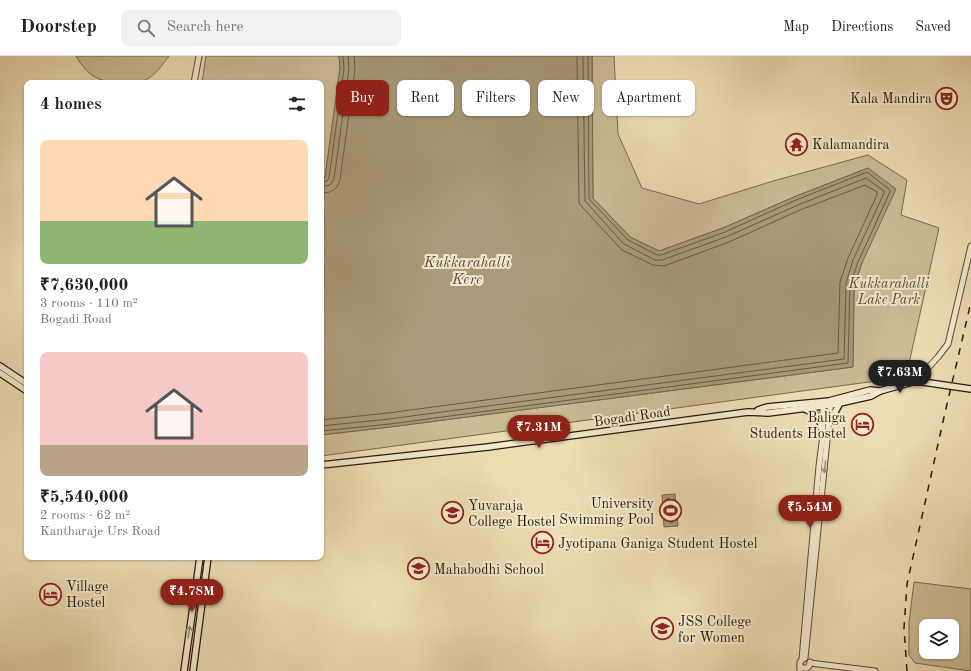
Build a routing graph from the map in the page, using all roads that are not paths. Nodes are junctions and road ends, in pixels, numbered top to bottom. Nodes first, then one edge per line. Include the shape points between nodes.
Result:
1 (199, 56) edge
2 (195, 80) edge
3 (971, 246) edge
4 (0, 366) edge
5 (0, 373) edge
6 (916, 381) junction
7 (24, 382) edge
8 (24, 389) edge
9 (971, 389) edge
10 (880, 391) junction
11 (831, 403) junction
12 (840, 403) junction
13 (823, 404) junction
14 (804, 409) junction
15 (754, 411) junction
16 (829, 423) junction
17 (823, 435) junction
18 (324, 465) edge
19 (819, 497) junction
20 (200, 560) edge
21 (208, 560) edge
22 (804, 659) junction
23 (810, 663) junction
24 (802, 669) edge
25 (184, 671) edge
26 (193, 671) edge
27 (875, 671) edge

1 - 2 street
3 - 6 street via 948,344
4 - 7 main road
5 - 8 main road
6 - 9 main road
6 - 10 main road, Bogadi Road
10 - 11 main road, Bogadi Road via 870,390
10 - 12 main road, Bogadi Road via 871,396
11 - 12 main road, Bogadi Road
11 - 13 main road, Bogadi Road
11 - 16 street
12 - 16 main road
13 - 14 main road, Bogadi Road
13 - 15 main road, Bogadi Road
13 - 17 street
14 - 15 main road, Bogadi Road via 768,413
14 - 17 main road via 817,416 821,422
15 - 18 main road, Bogadi Road via 488,447
16 -> 19 street
17 - 19 street
19 - 22 street
25 -> 20 main road
21 - 26 main road
22 - 23 street
22 - 24 street via 800,662
23 - 24 street
23 - 27 street

